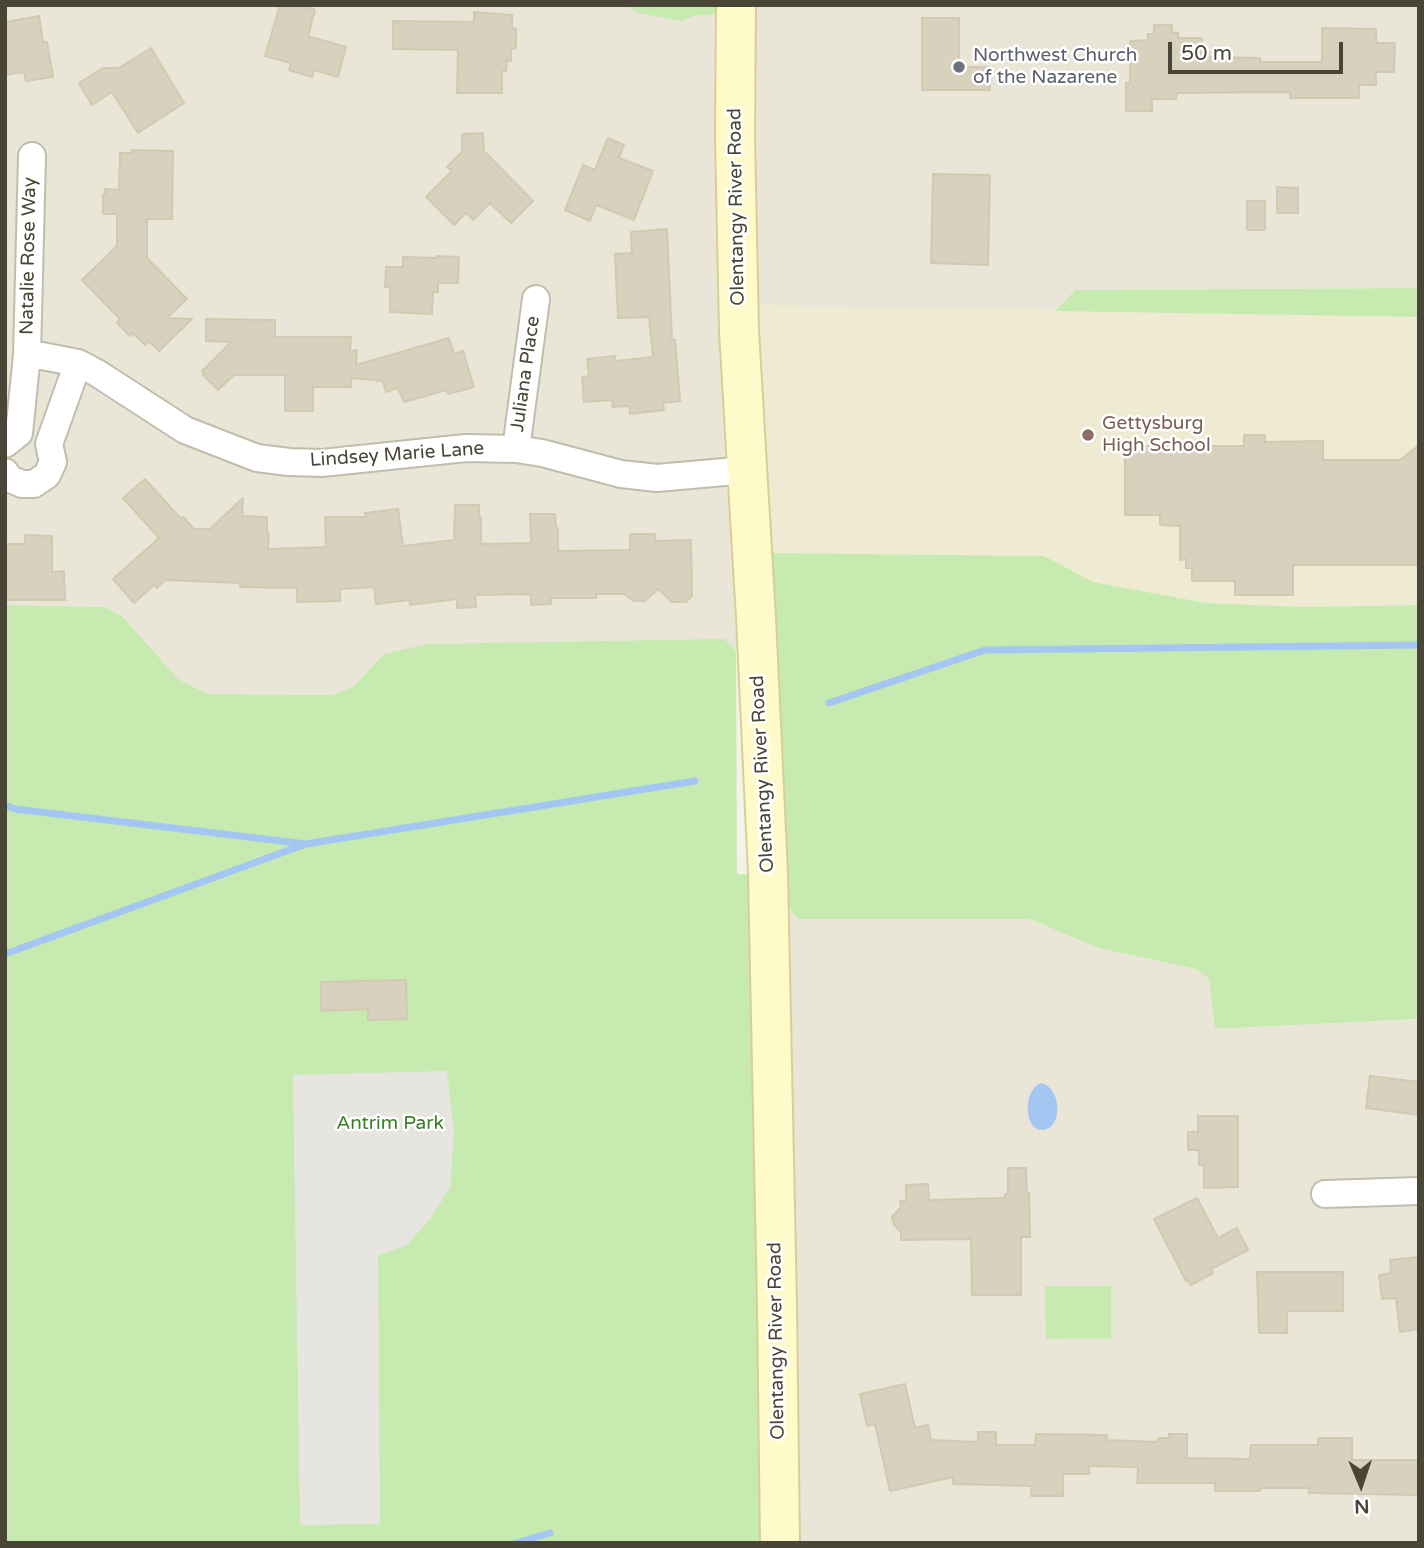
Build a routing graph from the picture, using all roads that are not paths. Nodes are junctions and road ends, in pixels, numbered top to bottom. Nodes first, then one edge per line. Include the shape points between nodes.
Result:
1 (736, 5) edge
2 (32, 156) dead end
3 (536, 299) dead end
4 (27, 355) junction
5 (78, 363) junction
6 (5, 444) edge
7 (516, 449) junction
8 (747, 470) junction
9 (5, 472) edge
10 (1419, 1191) edge
11 (1325, 1194) dead end
12 (780, 1543) edge

1 - 8 main road, Olentangy River Road via 739,331
2 - 4 street, Natalie Rose Way
3 - 7 street, Juliana Place
4 - 5 street, Lindsey Marie Lane
4 - 6 street, Natalie Rose Way via 19,433
5 - 7 street, Lindsey Marie Lane via 185,429 257,458 322,463 466,448
5 - 9 street via 49,444 53,462 47,475 34,484 22,484
7 - 8 street, Lindsey Marie Lane via 657,478
8 - 12 main road, Olentangy River Road via 768,874
10 - 11 street

